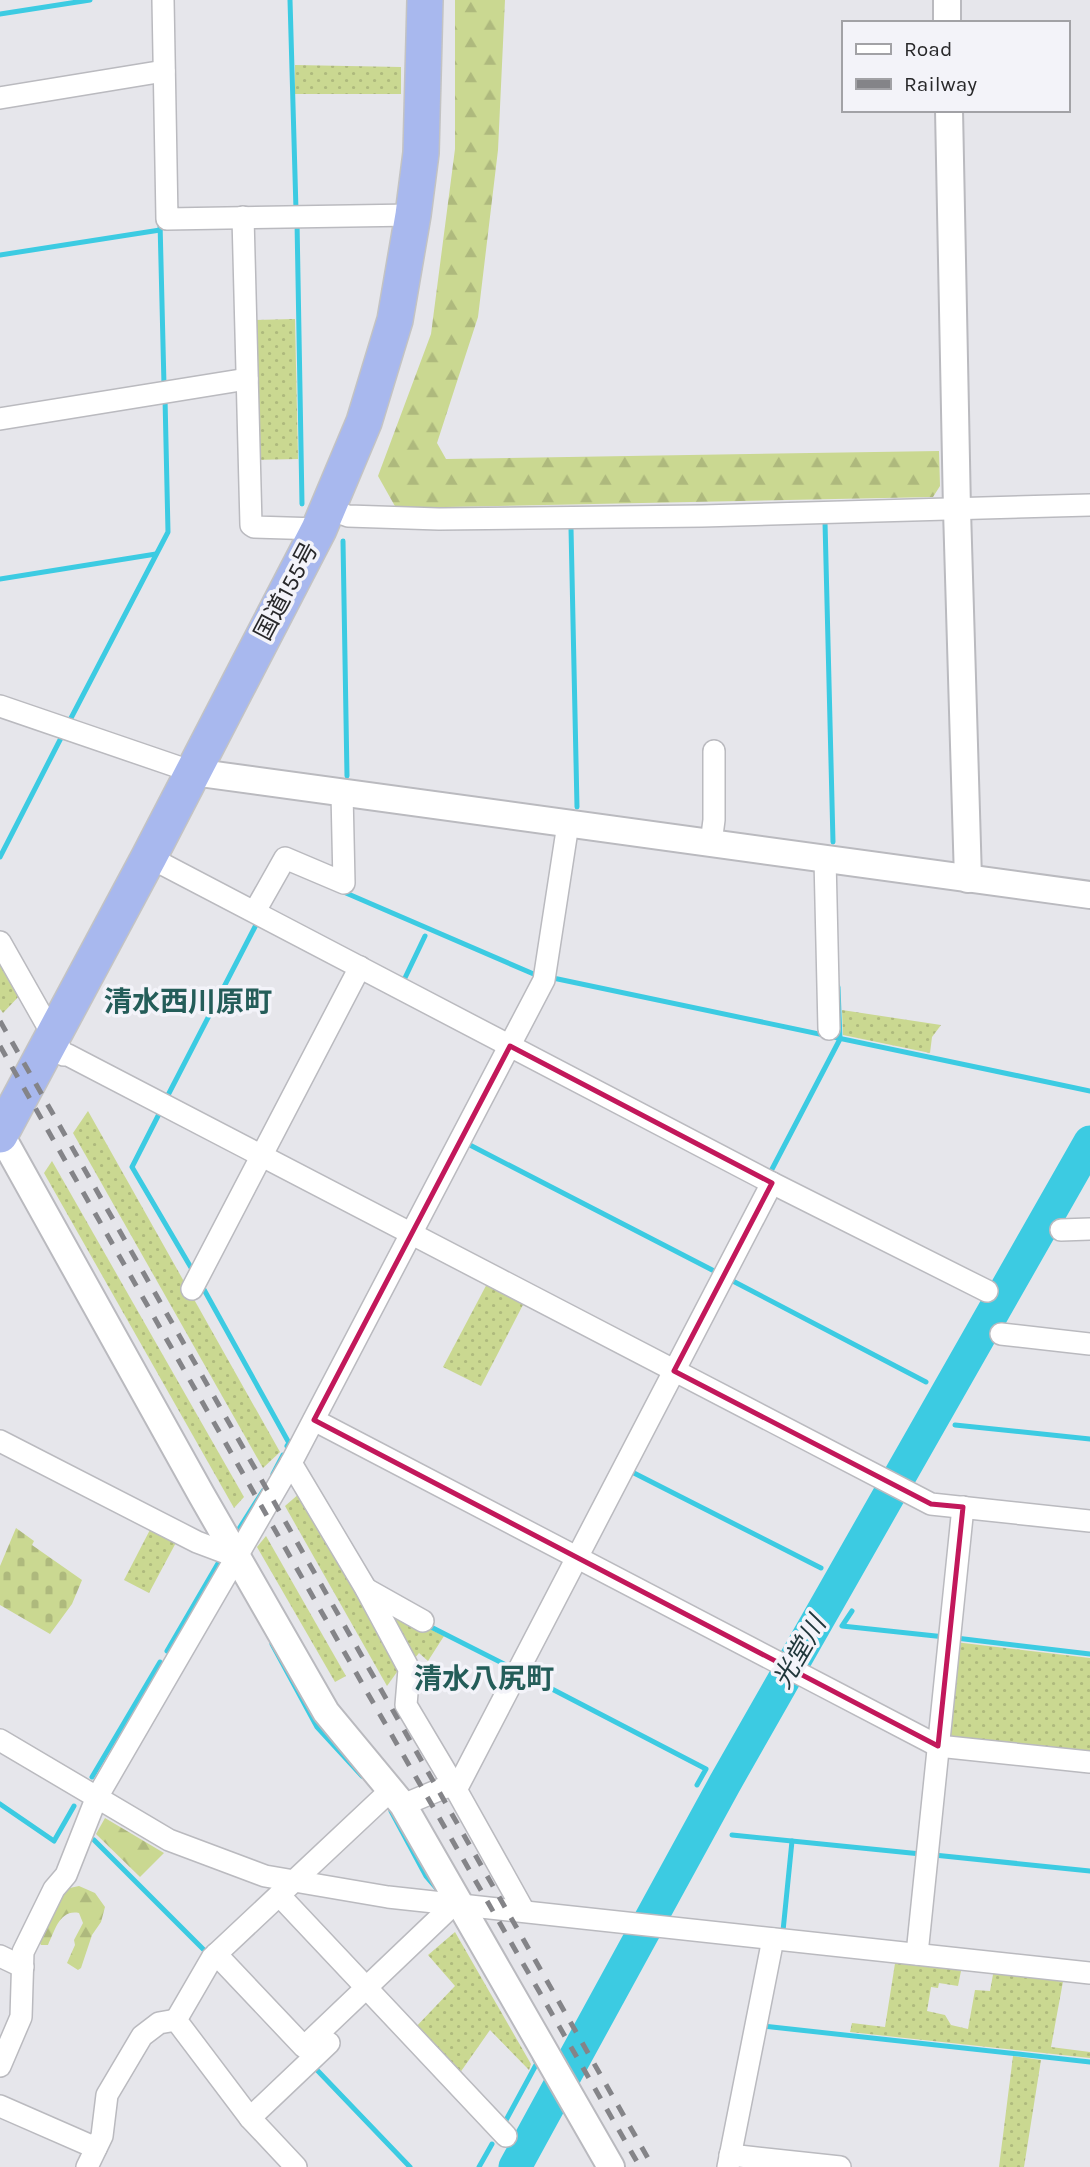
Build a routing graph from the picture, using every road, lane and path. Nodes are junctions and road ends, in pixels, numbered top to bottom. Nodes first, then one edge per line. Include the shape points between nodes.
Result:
1 (163, 0) edge
2 (425, 0) edge
3 (947, 0) edge
4 (947, 21) edge
5 (164, 71) junction
6 (0, 98) edge
7 (949, 112) edge
8 (413, 215) junction
9 (243, 217) junction
10 (247, 379) junction
11 (0, 419) edge
12 (1090, 505) edge
13 (957, 510) junction
14 (324, 519) junction
15 (0, 706) edge
16 (714, 751) dead end
17 (193, 772) junction
18 (342, 793) junction
19 (568, 824) junction
20 (711, 843) junction
21 (149, 857) junction
22 (825, 859) junction
23 (968, 878) junction
24 (1090, 895) edge
25 (255, 911) junction
26 (0, 942) edge
27 (360, 967) junction
28 (830, 1029) dead end
29 (53, 1034) junction
30 (510, 1046) junction
31 (0, 1134) edge
32 (262, 1156) junction
33 (772, 1183) junction
34 (1090, 1229) edge
35 (1061, 1230) dead end
36 (411, 1234) junction
37 (192, 1289) dead end
38 (987, 1291) dead end
39 (1001, 1334) dead end
40 (1090, 1344) edge
41 (674, 1371) junction
42 (314, 1420) junction
43 (0, 1441) edge
44 (291, 1463) junction
45 (963, 1507) junction
46 (1090, 1521) edge
47 (237, 1557) junction
48 (578, 1557) junction
49 (366, 1589) junction
50 (423, 1621) dead end
51 (0, 1740) edge
52 (938, 1746) junction
53 (1090, 1762) edge
54 (455, 1787) junction
55 (96, 1798) junction
56 (397, 1798) junction
57 (286, 1889) junction
58 (459, 1908) junction
59 (524, 1911) junction
60 (773, 1938) junction
61 (216, 1954) junction
62 (917, 1954) junction
63 (0, 1956) edge
64 (23, 1967) junction
65 (1090, 1973) edge
66 (371, 1993) junction
67 (176, 2020) junction
68 (0, 2066) edge
69 (0, 2106) edge
70 (250, 2118) junction
71 (506, 2136) dead end
72 (92, 2157) edge
73 (729, 2161) edge
74 (296, 2167) edge
75 (611, 2167) edge
76 (840, 2167) edge

1 - 5 street
2 - 8 highway, 国道155号 via 421,153
3 - 4 street
5 - 6 street
5 - 9 street via 167,219
7 - 13 street
8 - 9 street
8 - 14 highway, 国道155号 via 395,320 364,422
9 - 10 street
10 - 11 street
10 - 14 street via 251,525
12 - 13 street
13 - 14 street
13 - 23 street
14 - 17 highway, 国道155号
15 - 17 street
16 - 20 street
17 - 18 street
17 - 21 highway, 国道155号
18 - 19 street
18 - 25 street via 344,883 285,858
19 - 20 street
19 - 30 street via 544,980
20 - 22 street
21 - 25 street
21 - 29 highway, 国道155号
22 - 23 street
22 - 28 street
23 - 24 street
25 - 27 street
26 - 29 street
27 - 30 street
27 - 32 street
29 - 31 highway, 国道155号
29 - 32 street via 64,1055
30 - 33 street
30 - 36 street
31 - 47 street
32 - 36 street
32 - 37 street
33 - 38 street
33 - 41 street
34 - 35 street
36 - 41 street
36 - 42 street
39 - 40 street
41 - 45 street via 931,1504
41 - 48 street
42 - 44 street
42 - 48 street
43 - 47 street via 197,1542
44 - 47 street
44 - 49 street
45 - 46 street
45 - 52 street
47 - 55 street
47 - 56 street via 326,1712
48 - 52 street
48 - 54 street
49 - 50 street
49 - 54 street via 409,1669 405,1705
51 - 55 street
52 - 53 street
52 - 62 street
54 - 56 street
54 - 59 street
55 - 57 street via 169,1840 265,1876
55 - 64 street via 66,1875 54,1889 23,1952
56 - 57 street
56 - 58 street
57 - 58 street
57 - 61 street
57 - 66 street
58 - 59 street
58 - 66 street
58 - 75 street
59 - 60 street
60 - 62 street
60 - 73 street
61 - 66 street via 304,2048
61 - 67 street
62 - 65 street
63 - 64 street
64 - 68 street via 21,2017
66 - 70 street
66 - 71 street
67 - 70 street
67 - 72 street via 159,2023 142,2036 107,2095 102,2136
69 - 72 street
70 - 74 street
73 - 76 street

